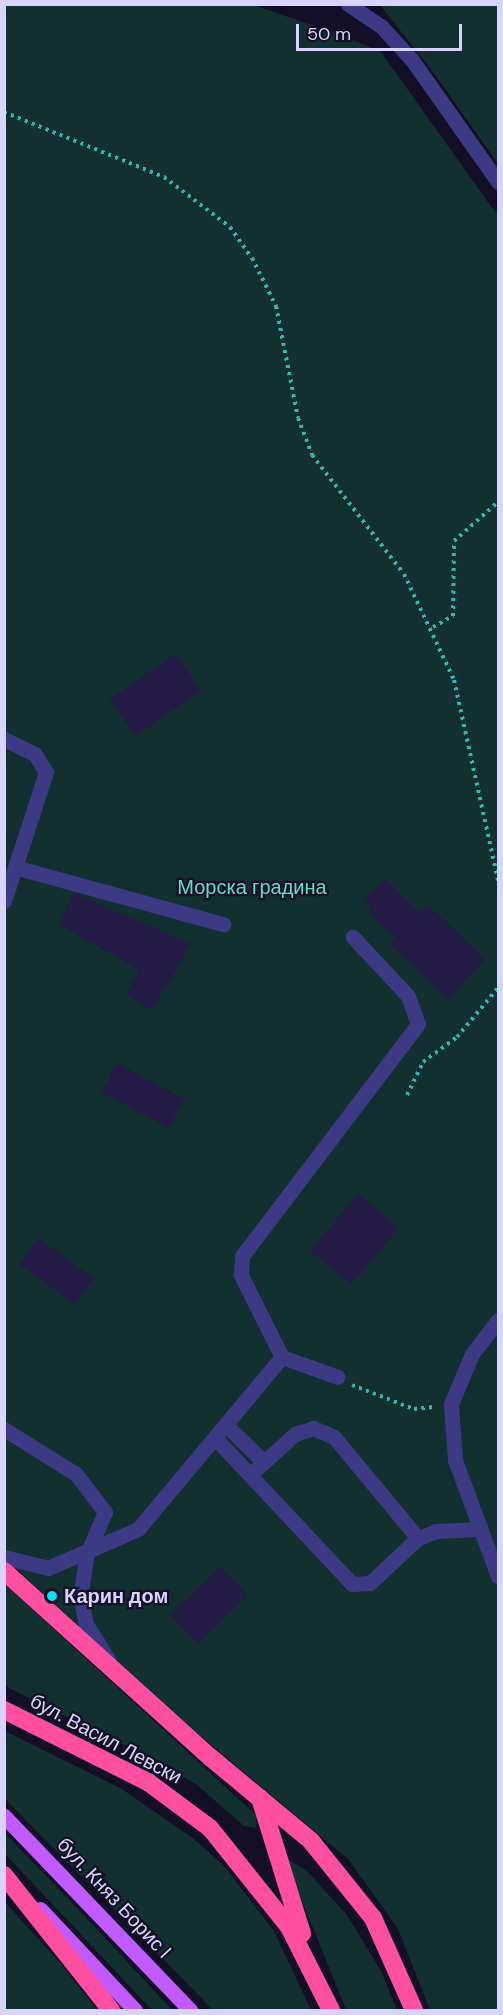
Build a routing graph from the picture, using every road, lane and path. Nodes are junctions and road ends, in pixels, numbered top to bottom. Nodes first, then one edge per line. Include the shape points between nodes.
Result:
1 (354, 5) edge
2 (4, 112) edge
3 (498, 182) edge
4 (498, 502) edge
5 (433, 627) junction
6 (4, 739) edge
7 (18, 867) junction
8 (498, 880) edge
9 (4, 901) edge
10 (223, 924) dead end
11 (353, 937) dead end
12 (498, 988) edge
13 (407, 1095) dead end
14 (498, 1320) edge
15 (282, 1357) junction
16 (338, 1377) joint
17 (451, 1404) junction
18 (227, 1426) junction
19 (4, 1429) edge
20 (216, 1439) junction
21 (263, 1461) junction
22 (252, 1473) junction
23 (477, 1529) junction
24 (418, 1538) junction
25 (87, 1554) junction
26 (4, 1557) edge
27 (4, 1571) edge
28 (498, 1576) edge
29 (112, 1667) junction
30 (4, 1710) edge
31 (260, 1798) junction
32 (4, 1816) edge
33 (4, 1873) edge
34 (314, 1970) junction
35 (111, 2010) edge
36 (135, 2010) edge
37 (190, 2010) edge
38 (331, 2010) edge
39 (414, 2010) edge

1 - 3 lane via 412,60
2 - 5 path via 164,177 230,227 276,306 298,418 312,455 404,574
4 - 5 path via 454,541 453,616
5 - 8 path via 454,680
6 - 7 lane via 35,754 46,772 19,843
7 - 9 lane
7 - 10 lane
11 - 15 lane via 408,996 418,1024 242,1256 241,1275
12 - 13 path via 457,1036 423,1062
14 - 17 lane via 472,1354
15 - 16 lane
15 - 18 lane
16 - 17 path via 414,1409
17 - 23 lane via 455,1460
18 - 20 lane
18 - 21 lane
19 - 25 lane via 76,1474 105,1512
20 - 22 lane
20 - 25 lane via 138,1529
21 - 22 lane
21 - 24 lane via 295,1434 313,1428 334,1437
22 - 24 lane via 352,1584 369,1583
23 - 24 lane via 436,1531
23 - 28 lane
25 - 26 lane via 48,1568
25 - 29 lane via 80,1596 86,1624
27 - 29 highway
29 - 31 highway
30 - 34 highway, бул. Васил Левски via 148,1782 210,1828 262,1887
31 - 34 highway
31 - 39 highway via 311,1841 355,1891 391,1950
32 - 37 main road, бул. Княз Борис I
33 - 35 highway
33 - 36 main road
34 - 38 highway, бул. Васил Левски

